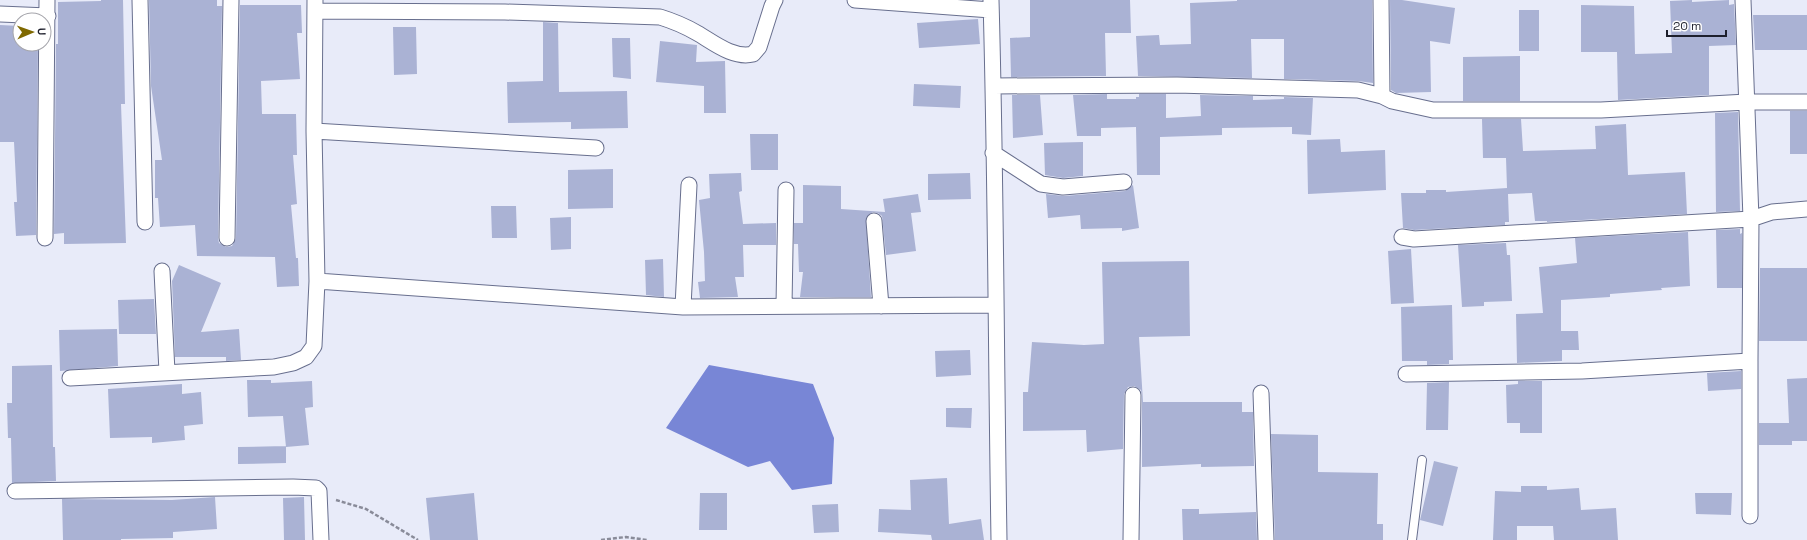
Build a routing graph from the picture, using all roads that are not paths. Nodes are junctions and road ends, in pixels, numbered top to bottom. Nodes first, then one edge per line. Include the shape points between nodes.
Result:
1 (47, 0) edge
2 (140, 0) edge
3 (231, 0) edge
4 (775, 0) edge
5 (855, 0) edge
6 (1381, 0) edge
7 (1744, 0) edge
8 (991, 5) edge
9 (315, 6) edge
10 (1, 9) edge
11 (21, 12) edge
12 (48, 12) edge
13 (48, 52) edge
14 (994, 86) junction
15 (1382, 96) junction
16 (1747, 102) junction
17 (1807, 102) edge
18 (314, 131) junction
19 (596, 148) dead end
20 (993, 153) junction
21 (1124, 182) dead end
22 (689, 185) dead end
23 (786, 190) dead end
24 (1807, 209) edge
25 (1750, 219) junction
26 (874, 221) dead end
27 (145, 222) dead end
28 (1402, 237) dead end
29 (45, 238) dead end
30 (227, 238) dead end
31 (162, 271) dead end
32 (317, 281) junction
33 (996, 305) junction
34 (784, 306) junction
35 (881, 306) junction
36 (683, 307) junction
37 (1750, 361) junction
38 (167, 372) junction
39 (1406, 374) dead end
40 (70, 378) dead end
41 (1261, 393) dead end
42 (1133, 395) dead end
43 (1422, 460) dead end
44 (15, 491) dead end
45 (1750, 516) dead end
46 (321, 540) edge
47 (999, 540) edge
48 (1131, 540) edge
49 (1266, 540) edge
50 (1412, 540) edge

1 - 12 street
2 - 27 street
3 - 30 street
4 - 9 street via 759,47 753,54 729,50 673,21 660,17
5 - 8 street
6 - 15 street
7 - 16 street
8 - 14 street
9 - 18 street
10 - 11 street
13 - 29 street
14 - 15 street via 1177,85 1358,90
14 - 20 street
15 - 16 street via 1392,101 1433,110 1601,110
16 - 17 street
16 - 25 street
18 - 19 street
18 - 32 street
20 - 21 street via 1041,184 1063,187
20 - 33 street
22 - 36 street
23 - 34 street
24 - 25 street via 1772,212
25 - 28 street via 1414,239
25 - 37 street
26 - 35 street
31 - 38 street
32 - 36 street
32 - 38 street via 314,346 306,357 274,367
33 - 35 street
33 - 47 street
34 - 35 street
34 - 36 street
37 - 39 street via 1582,371
37 - 45 street
38 - 40 street
41 - 49 street
42 - 48 street
43 - 50 lane
44 - 46 street via 316,488 319,491

